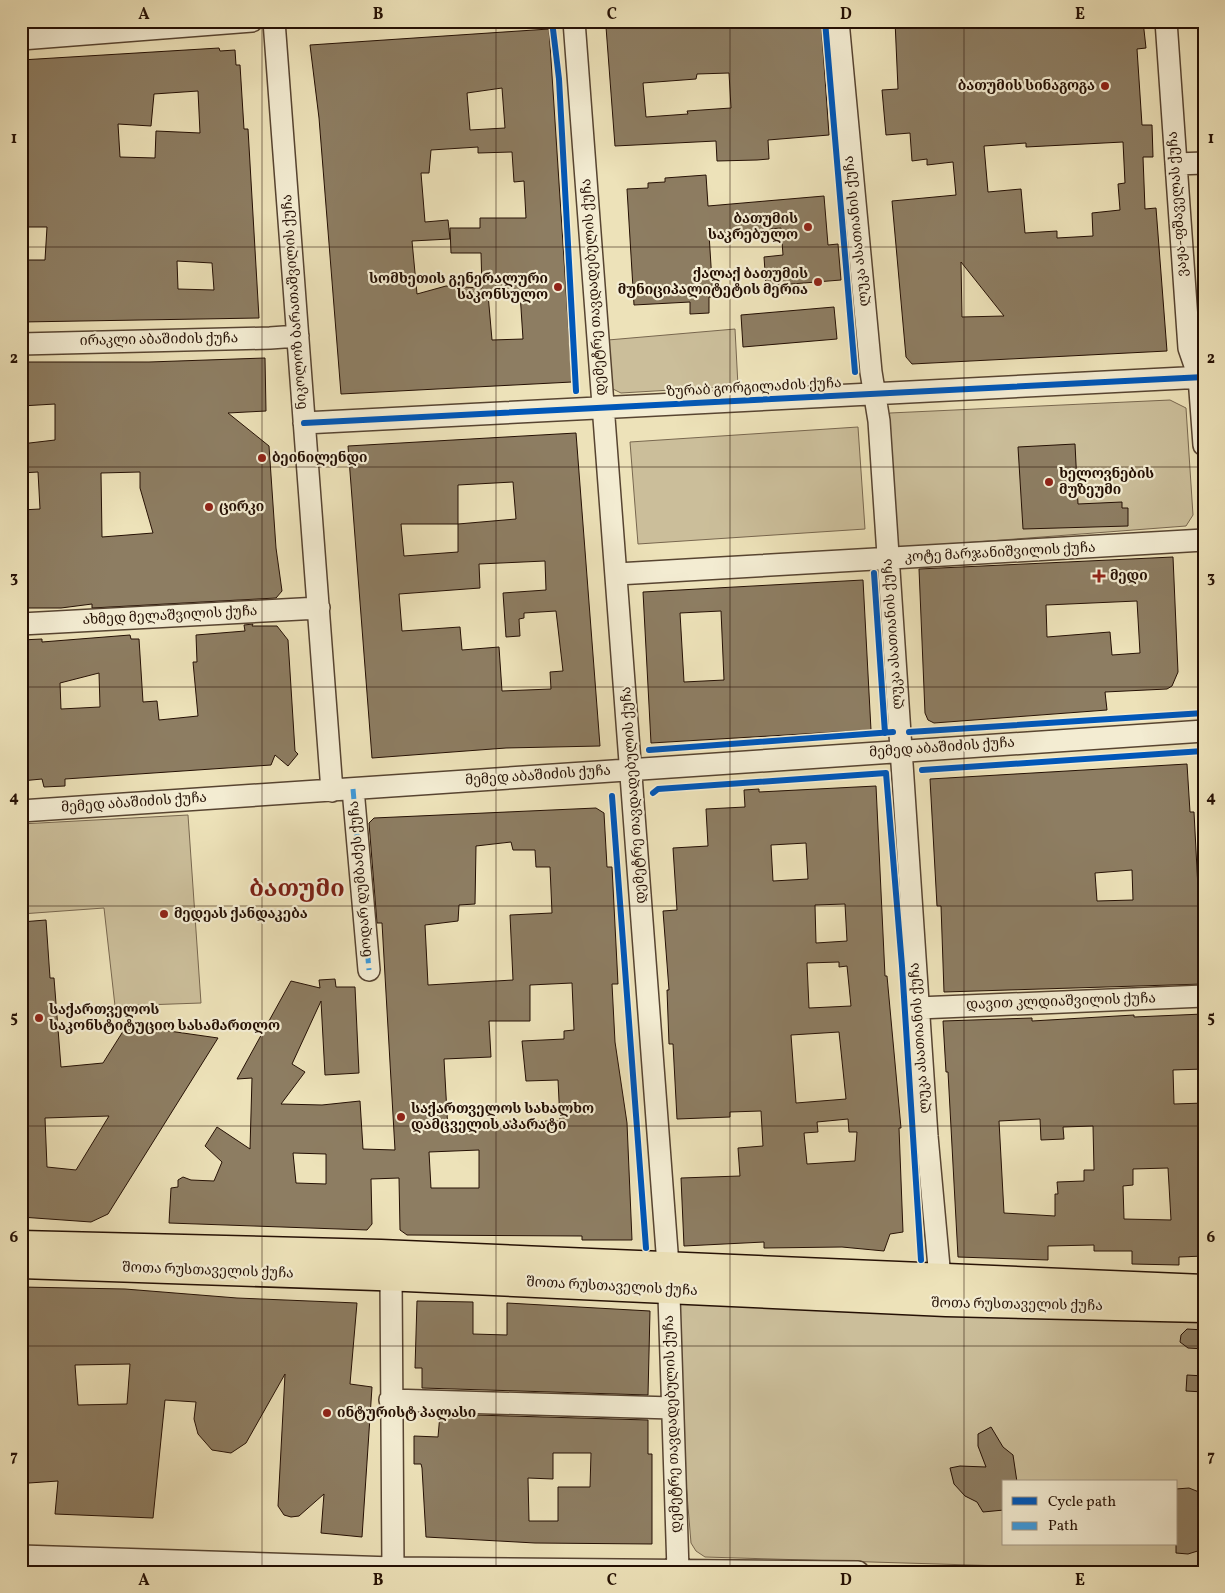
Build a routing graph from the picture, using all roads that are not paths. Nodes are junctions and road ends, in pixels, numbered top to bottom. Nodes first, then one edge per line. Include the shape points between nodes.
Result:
1 (252, 21) edge
2 (274, 21) edge
3 (574, 21) edge
4 (838, 21) edge
5 (1166, 21) edge
6 (21, 39) edge
7 (1204, 163) edge
8 (1176, 164) junction
9 (298, 336) junction
10 (21, 344) edge
11 (1201, 377) edge
12 (874, 394) junction
13 (604, 408) junction
14 (304, 423) junction
15 (1204, 445) edge
16 (1204, 540) edge
17 (888, 560) junction
18 (617, 574) junction
19 (318, 608) junction
20 (21, 624) edge
21 (1204, 731) edge
22 (900, 752) junction
23 (632, 770) junction
24 (353, 789) junction
25 (332, 791) junction
26 (21, 811) edge
27 (370, 970) dead end
28 (1204, 996) edge
29 (918, 1008) junction
30 (21, 1244) edge
31 (21, 1265) edge
32 (668, 1277) junction
33 (391, 1278) junction
34 (940, 1278) junction
35 (1204, 1288) edge
36 (1204, 1309) edge
37 (390, 1400) junction
38 (672, 1408) junction
39 (21, 1556) edge
40 (393, 1568) junction
41 (678, 1570) junction
42 (858, 1572) edge

1 - 6 street
2 - 9 street, ნიკოლოზ ბარათაშვილის ქუჩა
3 - 13 street, დემეტრე თავდადებულის ქუჩა
4 - 12 street, ლუკა ასათიანის ქუჩა
5 - 8 street, ვაჟა-ფშაველას ქუჩა
7 - 8 street
8 - 11 street, ვაჟა-ფშაველას ქუჩა via 1189,348
9 - 10 street, ირაკლი აბაშიძის ქუჩა
9 - 14 street, ნიკოლოზ ბარათაშვილის ქუჩა
11 - 12 street, ზურაბ გორგილაძის ქუჩა
11 - 15 street, ვაჟა-ფშაველას ქუჩა
12 - 13 street, ზურაბ გორგილაძის ქუჩა
12 - 17 street, ლუკა ასათიანის ქუჩა via 879,421
13 - 14 street, ზურაბ გორგილაძის ქუჩა
13 - 18 street, დემეტრე თავდადებულის ქუჩა
14 - 19 street, ნიკოლოზ ბარათაშვილის ქუჩა
16 - 17 street, კოტე მარჯანიშვილის ქუჩა
17 - 18 street, კოტე მარჯანიშვილის ქუჩა
17 - 22 street, ლუკა ასათიანის ქუჩა
18 - 23 street, დემეტრე თავდადებულის ქუჩა
19 - 20 street, ახმედ მელაშვილის ქუჩა
19 - 25 street, ნიკოლოზ ბარათაშვილის ქუჩა
21 - 22 street, მემედ აბაშიძის ქუჩა
22 - 23 street, მემედ აბაშიძის ქუჩა
22 - 29 street, ლუკა ასათიანის ქუჩა
23 - 24 street, მემედ აბაშიძის ქუჩა
23 - 32 street, დემეტრე თავდადებულის ქუჩა
24 - 25 street, მემედ აბაშიძის ქუჩა
24 - 27 street, ნოდარ დუმბაძეს ქუჩა
25 - 26 street, მემედ აბაშიძის ქუჩა
28 - 29 street, დავით კლდიაშვილის ქუჩა
29 - 34 street, ლუკა ასათიანის ქუჩა
30 - 32 main road, შოთა რუსთაველის ქუჩა via 381,1253
31 - 33 main road, შოთა რუსთაველის ქუჩა
32 - 33 main road, შოთა რუსთაველის ქუჩა
32 - 34 main road, შოთა რუსთაველის ქუჩა
32 - 36 main road, შოთა რუსთაველის ქუჩა via 946,1303
32 - 38 street, დემეტრე თავდადებულის ქუჩა
33 - 37 street
34 - 35 main road, შოთა რუსთაველის ქუჩა
37 - 38 street
37 - 40 street
38 - 41 street, დემეტრე თავდადებულის ქუჩა
39 - 40 street
40 - 41 street
41 - 42 street

